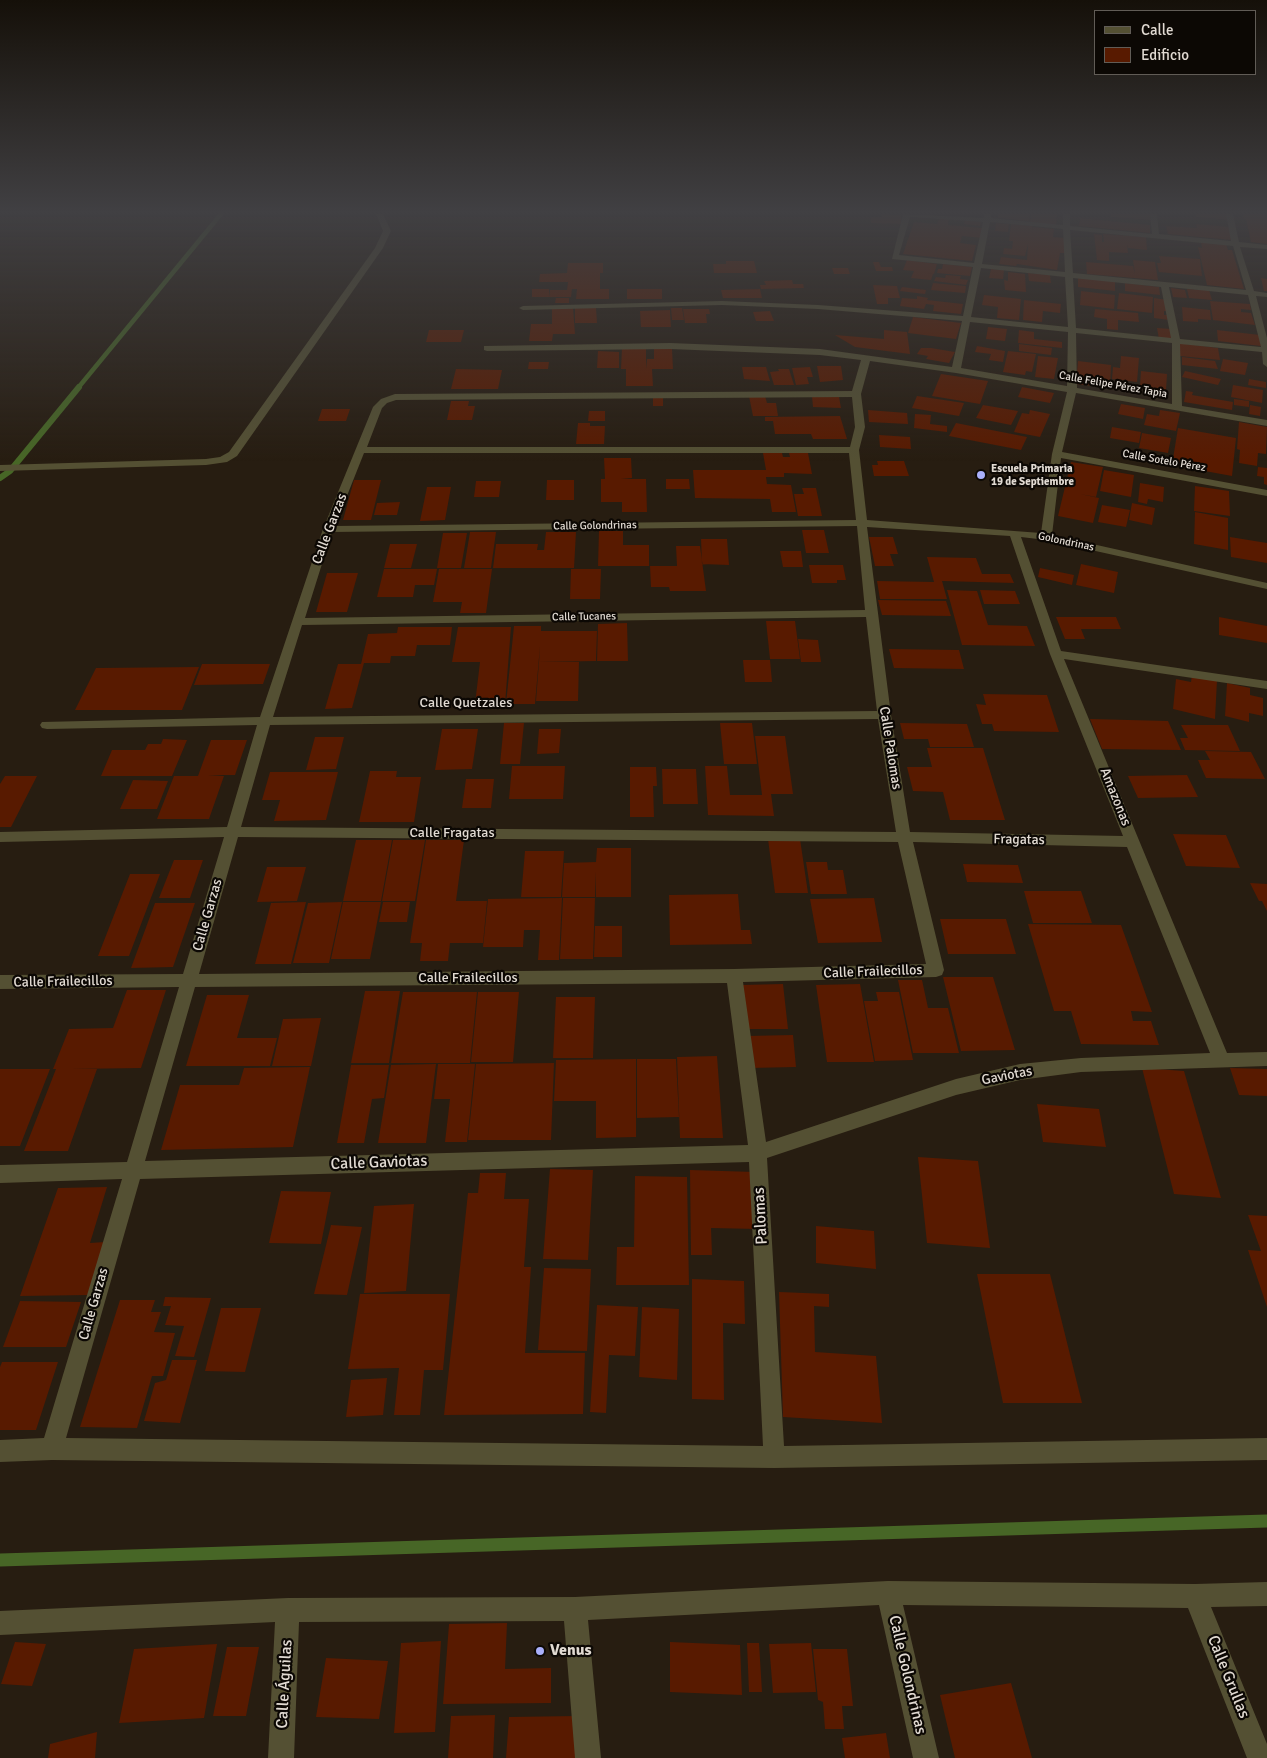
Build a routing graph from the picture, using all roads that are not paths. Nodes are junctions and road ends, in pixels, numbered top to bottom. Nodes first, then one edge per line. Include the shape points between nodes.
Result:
1 (345, 296) edge
2 (971, 296) edge
3 (1070, 296) edge
4 (1167, 296) edge
5 (1253, 296) edge
6 (523, 308) dead end
7 (966, 319) junction
8 (1072, 331) junction
9 (1176, 342) junction
10 (487, 348) dead end
11 (1266, 350) junction
12 (866, 358) junction
13 (1267, 364) edge
14 (956, 370) junction
15 (1072, 390) junction
16 (856, 394) junction
17 (1177, 408) junction
18 (1267, 423) edge
19 (360, 450) junction
20 (854, 450) junction
21 (1057, 454) junction
22 (0, 468) edge
23 (1267, 493) edge
24 (862, 523) junction
25 (328, 529) junction
26 (1014, 533) junction
27 (1046, 537) junction
28 (1267, 586) edge
29 (871, 613) junction
30 (296, 622) junction
31 (1056, 654) junction
32 (1267, 685) edge
33 (884, 716) junction
34 (266, 720) junction
35 (47, 725) dead end
36 (233, 832) junction
37 (0, 837) edge
38 (904, 837) junction
39 (1133, 842) junction
40 (936, 970) joint
41 (734, 976) junction
42 (189, 980) junction
43 (0, 982) edge
44 (1267, 1059) edge
45 (1221, 1060) junction
46 (758, 1153) junction
47 (133, 1170) junction
48 (0, 1174) edge
49 (52, 1449) junction
50 (1267, 1449) edge
51 (0, 1451) edge
52 (774, 1457) junction
53 (888, 1593) junction
54 (1267, 1594) edge
55 (1195, 1596) junction
56 (575, 1609) junction
57 (288, 1610) junction
58 (0, 1626) edge
59 (281, 1758) edge
60 (588, 1758) edge
61 (926, 1758) edge
62 (1260, 1758) edge

1 - 22 street via 233,454 223,460
2 - 7 street
3 - 8 street
4 - 9 street
5 - 11 street
6 - 7 street via 732,303 818,306
7 - 8 street
7 - 14 street
8 - 9 street
8 - 15 street
9 - 11 street
9 - 17 street
10 - 12 street, Calle Felipe Pérez Tapia via 670,346 820,352
11 - 13 street
12 - 14 street, Calle Felipe Pérez Tapia
12 - 16 street
14 - 15 street, Calle Felipe Pérez Tapia
15 - 17 street, Calle Felipe Pérez Tapia
15 - 21 street
16 - 19 street, Calle Garzas via 395,397 378,407
16 - 20 street, Calle Palomas via 860,427
17 - 18 street, Calle Felipe Pérez Tapia
19 - 20 street
19 - 25 street, Calle Garzas
20 - 24 street, Calle Palomas
21 - 23 street, Calle Sotelo Pérez
21 - 27 street
24 - 25 street, Calle Golondrinas
24 - 26 street, Golondrinas
24 - 29 street, Calle Palomas
25 - 30 street, Calle Garzas
26 - 27 street, Golondrinas
26 - 31 street, Amazonas
27 - 28 street, Golondrinas
29 - 30 street, Calle Tucanes
29 - 33 street, Calle Palomas
30 - 34 street, Calle Garzas
31 - 32 street
31 - 39 street, Amazonas
33 - 34 street, Calle Quetzales
33 - 38 street, Calle Palomas
34 - 35 street, Calle Quetzales
34 - 36 street, Calle Garzas
36 - 37 street, Calle Fragatas
36 - 38 street, Calle Fragatas
36 - 42 street, Calle Garzas
38 - 39 street, Fragatas
38 - 40 street, Calle Palomas
39 - 45 street, Amazonas
40 - 41 street, Calle Frailecillos
41 - 42 street, Calle Frailecillos
41 - 46 street, Palomas
42 - 43 street, Calle Frailecillos
42 - 47 street, Calle Garzas
44 - 45 street, Gaviotas
45 - 46 street, Gaviotas via 1081,1065 1020,1072 956,1087
46 - 47 street, Calle Gaviotas
46 - 52 street, Palomas
47 - 48 street, Calle Gaviotas
47 - 49 street, Calle Garzas
49 - 51 street
49 - 52 street
50 - 52 street
53 - 55 street
53 - 56 street
53 - 61 street, Calle Golondrinas
54 - 55 street
55 - 62 street, Calle Grullas
56 - 57 street
56 - 60 street
57 - 58 street
57 - 59 street, Calle Águilas

